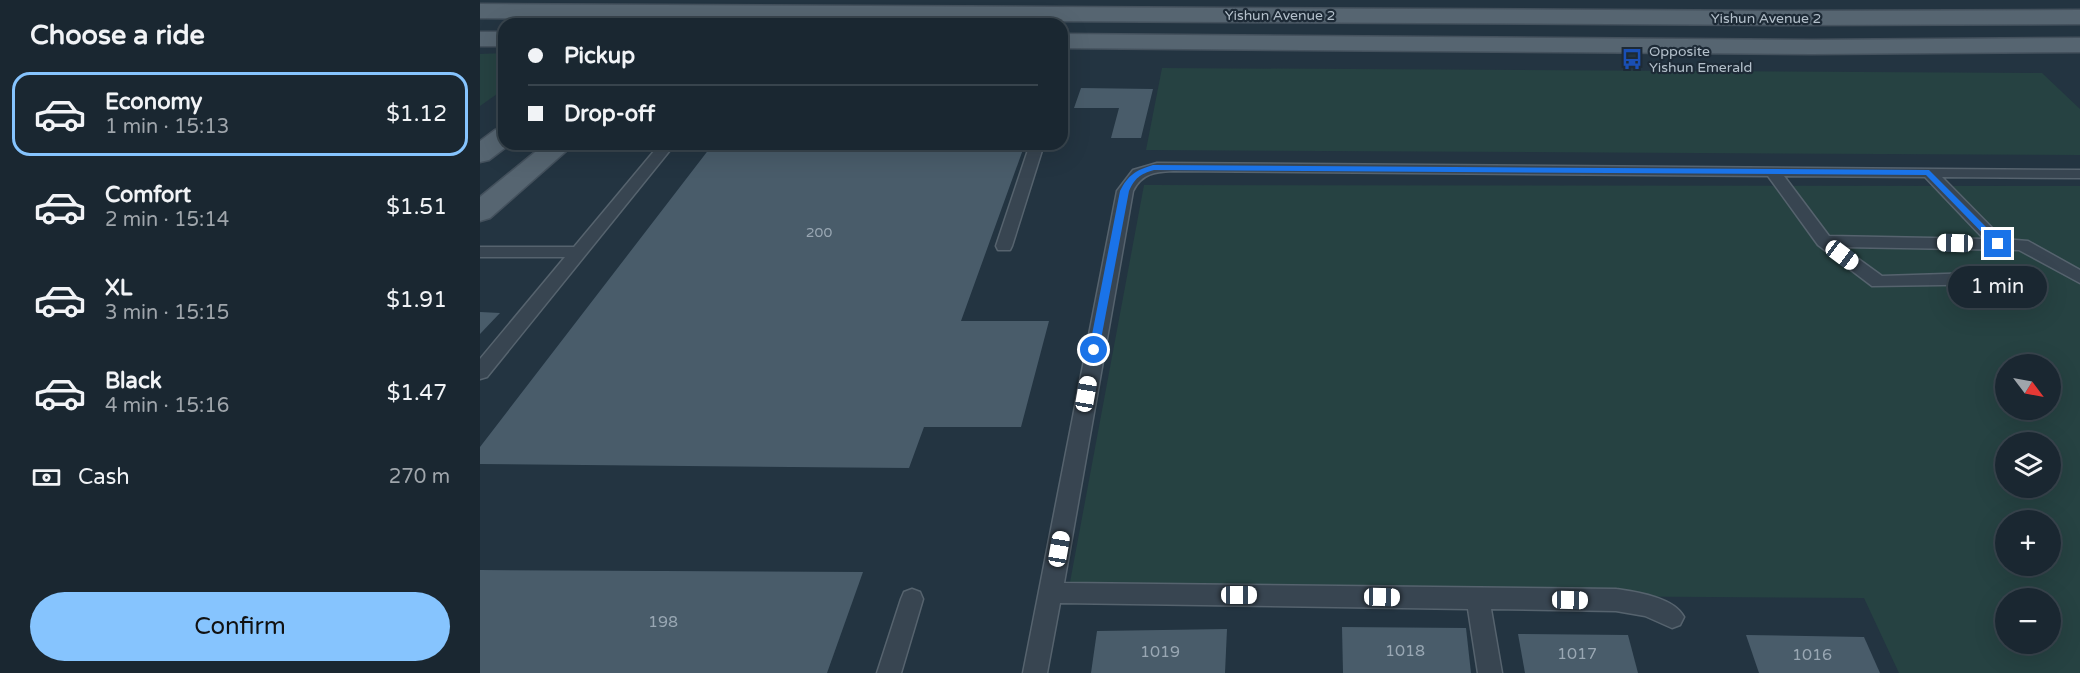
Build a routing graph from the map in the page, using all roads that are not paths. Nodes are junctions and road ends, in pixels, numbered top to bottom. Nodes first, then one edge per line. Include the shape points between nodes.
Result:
1 (639, 0) edge
2 (775, 0) edge
3 (480, 11) edge
4 (577, 11) junction
5 (661, 12) edge
6 (721, 12) edge
7 (808, 12) junction
8 (2080, 17) edge
9 (480, 39) edge
10 (498, 39) edge
11 (1068, 41) edge
12 (2080, 45) edge
13 (498, 140) edge
14 (554, 150) edge
15 (664, 150) edge
16 (1035, 150) edge
17 (480, 154) edge
18 (1773, 172) junction
19 (1929, 173) junction
20 (2080, 174) edge
21 (480, 212) edge
22 (1824, 241) junction
23 (1998, 244) junction
24 (1004, 246) dead end
25 (480, 252) edge
26 (578, 252) junction
27 (2080, 277) edge
28 (2008, 278) dead end
29 (480, 372) edge
30 (1052, 593) junction
31 (912, 599) dead end
32 (1478, 599) junction
33 (1672, 617) dead end
34 (890, 673) edge
35 (1035, 673) edge
36 (1490, 673) edge

1 - 4 main road
2 - 7 main road
3 - 4 main road, Yishun Avenue 2
4 - 5 main road, Yishun Avenue 2
5 - 6 main road, Yishun Avenue 2
6 - 7 main road, Yishun Avenue 2
7 - 8 main road, Yishun Avenue 2
9 - 10 main road
11 - 12 main road, Yishun Avenue 2 via 1812,47
13 - 17 main road
14 - 21 main road
15 - 26 lane
16 - 24 lane
18 - 19 lane
18 - 22 lane
18 - 30 lane via 1173,167 1138,173 1125,191 1106,283
19 - 20 lane
19 - 23 lane
22 - 23 lane
22 - 28 lane via 1878,282
23 - 27 lane via 2022,244
25 - 26 lane
26 - 29 lane
30 - 32 lane
30 - 35 lane
31 - 34 lane
32 - 33 lane via 1638,602
32 - 36 lane

